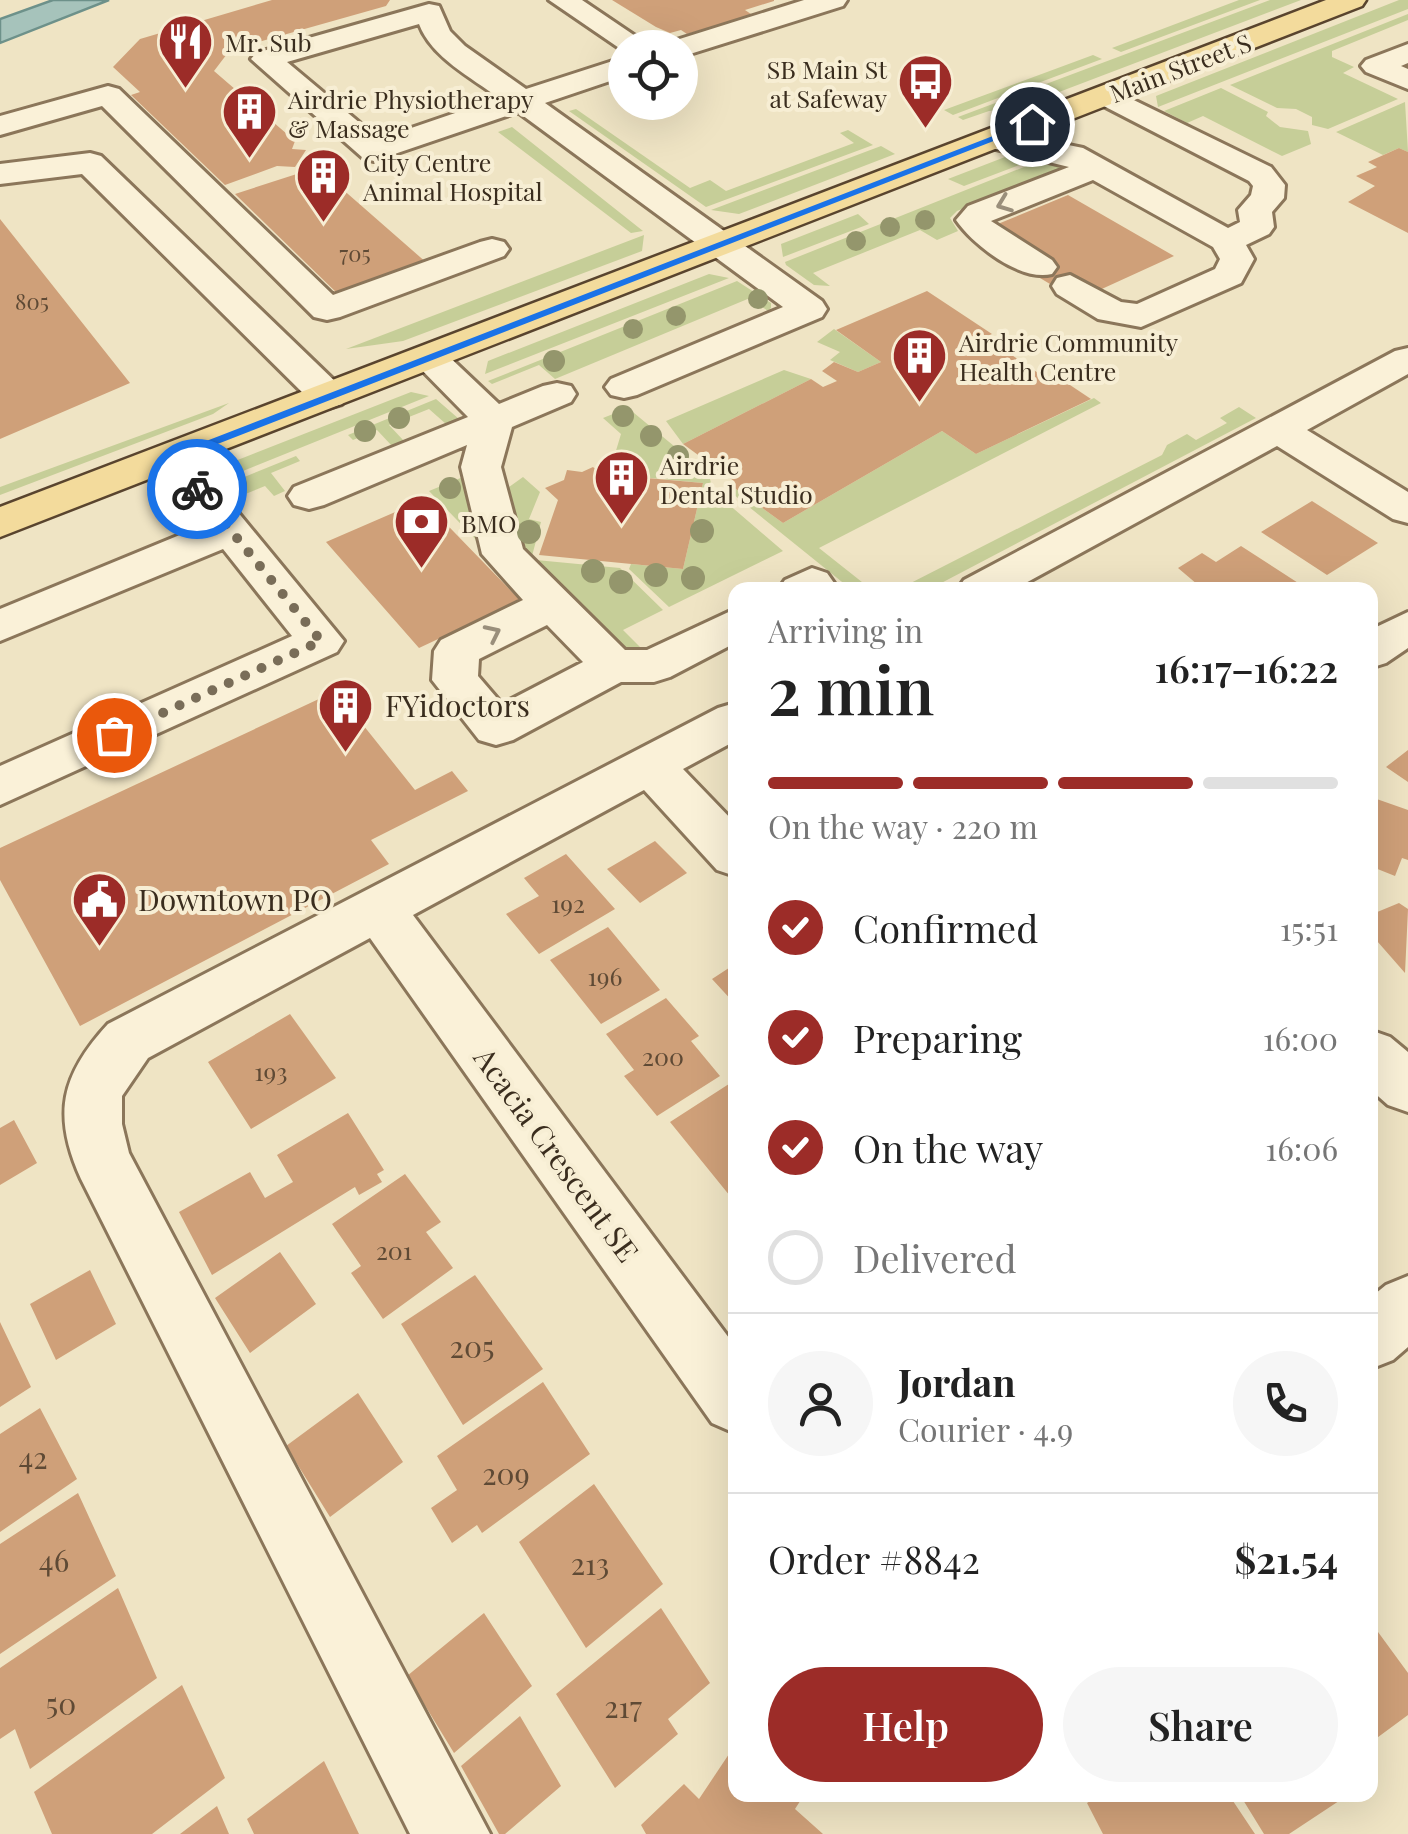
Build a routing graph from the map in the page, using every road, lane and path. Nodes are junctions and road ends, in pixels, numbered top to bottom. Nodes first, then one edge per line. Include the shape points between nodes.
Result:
1 (563, 0) edge
2 (833, 0) edge
3 (1352, 0) edge
4 (430, 6) edge
5 (610, 30) edge
6 (698, 42) edge
7 (1408, 53) edge
8 (608, 72) edge
9 (1408, 80) edge
10 (1107, 96) junction
11 (524, 103) junction
12 (0, 126) edge
13 (995, 139) junction
14 (1197, 142) junction
15 (1102, 172) junction
16 (0, 174) edge
17 (1226, 241) junction
18 (720, 245) junction
19 (492, 249) dead end
20 (429, 358) junction
21 (1408, 359) edge
22 (624, 387) dead end
23 (557, 394) dead end
24 (328, 396) junction
25 (494, 420) junction
26 (1278, 429) junction
27 (172, 457) junction
28 (309, 496) dead end
29 (1408, 510) edge
30 (0, 524) edge
31 (231, 530) junction
32 (993, 582) edge
33 (553, 604) junction
34 (0, 626) edge
35 (1408, 627) edge
36 (728, 628) edge
37 (1378, 647) edge
38 (614, 666) junction
39 (728, 724) edge
40 (650, 765) junction
41 (0, 787) edge
42 (728, 849) edge
43 (379, 909) junction
44 (1378, 1061) edge
45 (1408, 1087) edge
46 (1408, 1308) edge
47 (1378, 1332) edge
48 (728, 1390) edge
49 (450, 1834) edge

1 - 5 street
2 - 6 street
3 - 10 main road, Main Street S
4 - 11 street via 437,34
4 - 11 street via 266,59 374,150
7 - 9 street via 1376,66
8 - 11 street
10 - 13 main road, Main Street S
10 - 14 street
11 - 18 street
12 - 19 street via 108,95 327,309
13 - 15 street via 1072,155
13 - 18 main road, Main Street S
14 - 15 street
14 - 17 street via 1260,174 1269,186 1255,210 1257,227
15 - 17 street
15 -> 17 street via 973,220 1126,316 1157,310 1229,276 1238,260
16 - 24 street via 90,163
18 - 20 main road, Main Street S
18 - 22 street via 809,309
20 - 24 main road, Main Street S
20 - 25 street
21 - 26 street
23 - 25 street
24 - 27 main road, Main Street S
25 - 28 street
25 - 33 street via 481,467 503,554
26 - 29 street
26 - 32 street
27 - 30 main road, Main Street S
27 - 31 street
31 - 34 street
31 - 41 street via 321,641
33 - 38 street
38 -> 33 street via 496,728 455,680 456,651
35 - 37 street
36 - 38 street via 654,666
39 - 40 street
40 - 42 street
40 - 43 street
43 - 48 street, Acacia Crescent SE
43 - 49 street via 128,1041 92,1091 90,1121 102,1160
44 - 45 street
46 - 47 street

